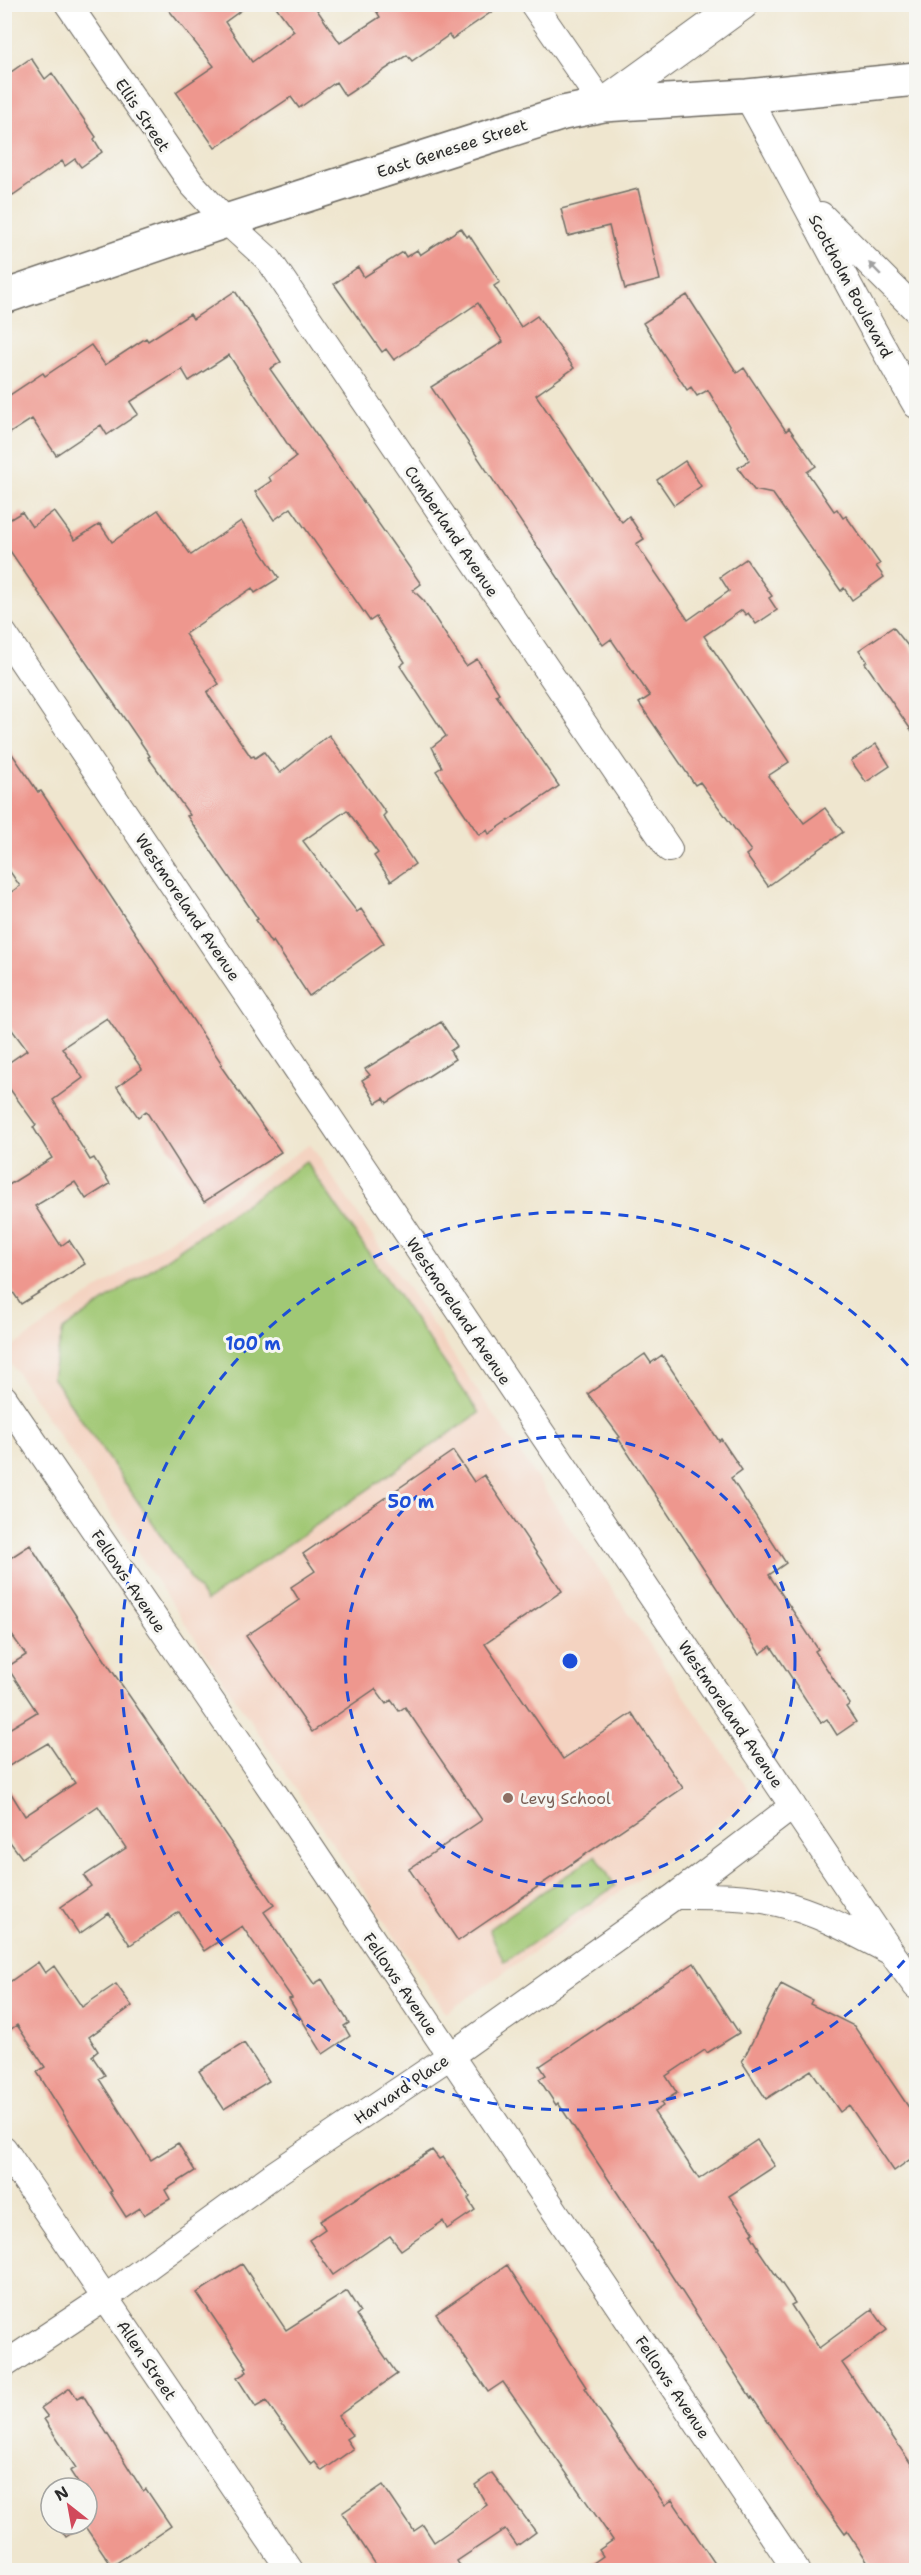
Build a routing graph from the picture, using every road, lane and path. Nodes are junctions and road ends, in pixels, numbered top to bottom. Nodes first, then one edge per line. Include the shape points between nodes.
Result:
1 (68, 4) edge
2 (533, 4) edge
3 (742, 4) edge
4 (916, 79) edge
5 (747, 96) junction
6 (603, 105) junction
7 (804, 199) junction
8 (226, 221) junction
9 (4, 297) edge
10 (916, 310) edge
11 (916, 405) edge
12 (4, 634) edge
13 (669, 849) dead end
14 (4, 1398) edge
15 (793, 1806) junction
16 (675, 1896) junction
17 (891, 1952) junction
18 (916, 1965) edge
19 (916, 1986) edge
20 (450, 2056) junction
21 (4, 2149) edge
22 (105, 2298) junction
23 (4, 2365) edge
24 (290, 2571) edge
25 (796, 2571) edge

1 - 8 street, Ellis Street via 172,158
2 - 6 street
3 - 6 street
4 - 5 main road, East Genesee Street
5 - 6 main road, East Genesee Street
5 - 7 street, Scottholm Boulevard
6 - 8 main road, East Genesee Street via 563,113
10 -> 7 street, Scottholm Boulevard
7 - 11 street, Scottholm Boulevard
8 - 9 main road, East Genesee Street
8 - 13 street, Cumberland Avenue via 269,260
12 - 15 street, Westmoreland Avenue
14 - 20 street, Fellows Avenue
15 - 16 street, Harvard Place
15 - 17 street, Westmoreland Avenue
16 - 17 street via 729,1896 777,1903 840,1925
16 - 20 street, Harvard Place
17 - 18 street
17 - 19 street, Westmoreland Avenue
20 - 22 street, Harvard Place via 276,2173
20 - 25 street, Fellows Avenue
21 - 22 street, Allen Street
22 - 23 street, Harvard Place
22 - 24 street, Allen Street

